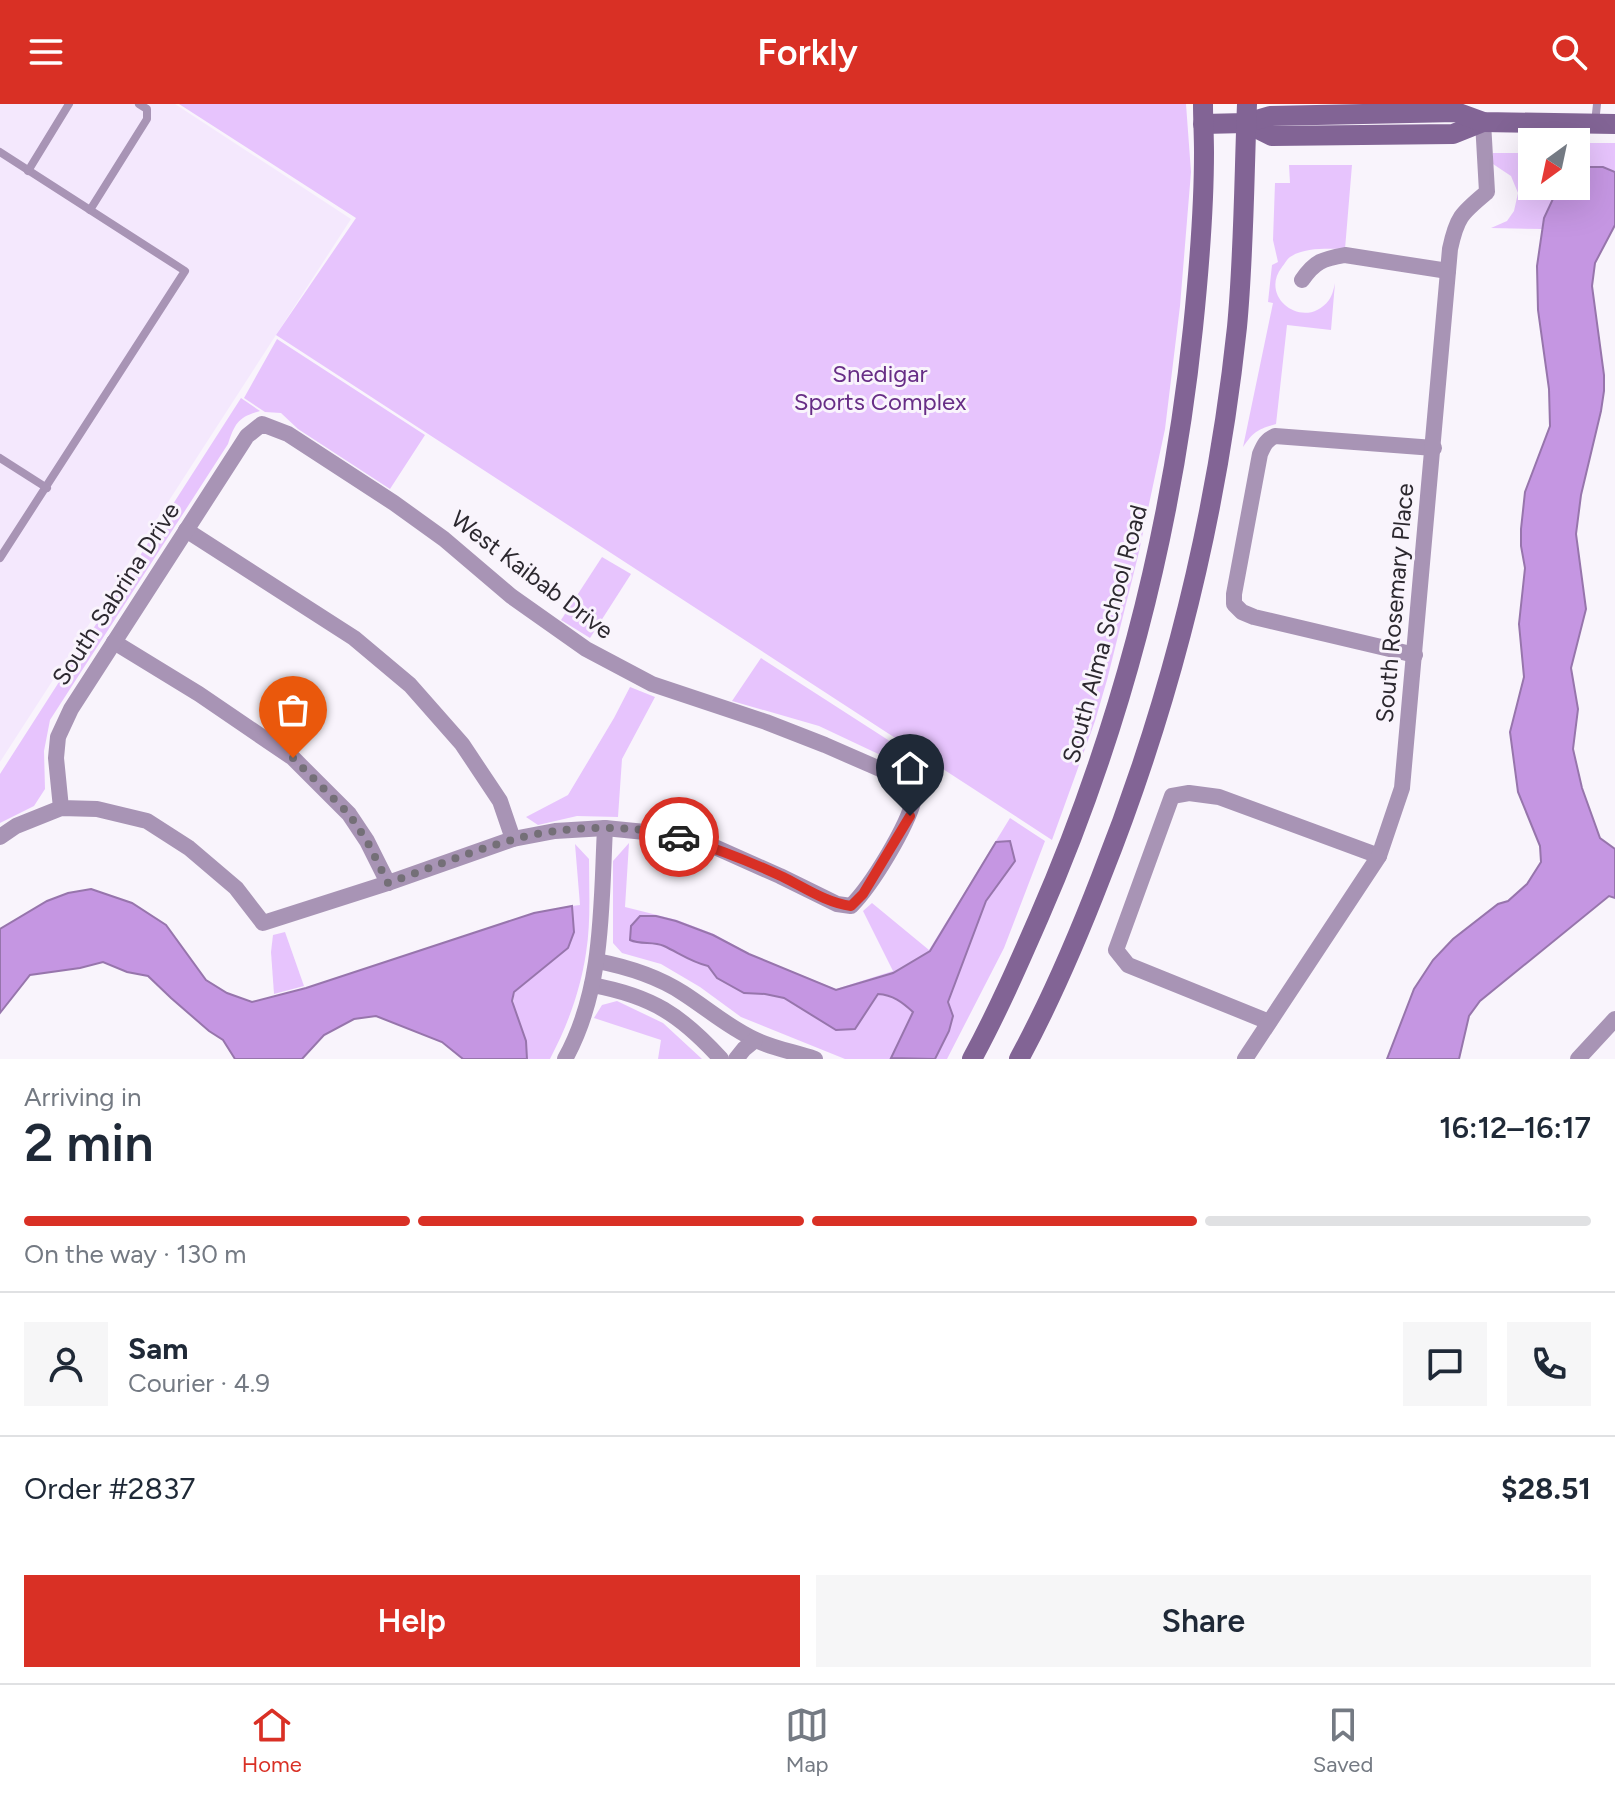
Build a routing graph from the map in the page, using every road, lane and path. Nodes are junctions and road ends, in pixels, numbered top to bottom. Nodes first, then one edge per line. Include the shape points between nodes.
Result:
1 (69, 104) edge
2 (139, 104) edge
3 (1246, 113) edge
4 (1203, 114) edge
5 (1603, 117) edge
6 (1483, 122) junction
7 (0, 152) edge
8 (28, 171) junction
9 (90, 210) junction
10 (1448, 271) junction
11 (1302, 280) dead end
12 (262, 424) joint
13 (1434, 448) junction
14 (0, 458) edge
15 (47, 488) junction
16 (186, 530) junction
17 (1, 555) edge
18 (114, 642) junction
19 (1415, 655) junction
20 (61, 808) junction
21 (605, 828) junction
22 (0, 837) edge
23 (513, 839) junction
24 (1379, 856) junction
25 (388, 883) junction
26 (597, 961) junction
27 (592, 985) junction
28 (1615, 1019) edge
29 (1269, 1022) junction
30 (755, 1040) junction
31 (565, 1059) edge
32 (721, 1059) edge
33 (736, 1059) edge
34 (815, 1059) edge
35 (972, 1059) edge
36 (1019, 1059) edge
37 (1245, 1059) edge
38 (1578, 1059) edge

1 - 8 lane
2 - 9 lane via 147,109 147,119
3 - 4 main road
3 - 6 main road via 1272,136 1453,134
3 - 36 main road via 1234,354 1195,581 1119,833
4 - 35 main road, South Alma School Road via 1200,241 1188,369 1148,594 1081,813
5 - 6 main road
6 - 10 street, South Rosemary Place via 1487,192 1461,213
7 - 8 lane
8 - 9 lane
9 - 15 lane via 185,271
10 - 11 street via 1345,255 1311,266
10 - 13 street, South Rosemary Place
12 - 16 street, South Sabrina Drive via 247,436
12 - 21 street, West Kaibab Drive via 288,434 394,503 586,649 652,684 880,769 914,799 910,816 851,906 717,848 665,834
13 - 19 street, South Rosemary Place
13 - 19 street via 1275,436 1265,443 1234,594 1234,604 1254,617
14 - 15 lane
15 - 17 lane
16 - 18 street, South Sabrina Drive
16 - 23 street via 354,638 410,685 462,744 500,801
18 - 20 street, South Sabrina Drive via 58,737
18 - 25 street via 293,758 349,814
19 - 24 street, South Rosemary Place via 1402,788
20 - 22 street
20 - 25 street via 97,809 147,821 236,888 263,923
21 - 23 street
21 - 26 street
23 - 25 street
24 - 29 street, South Rosemary Place
24 - 29 street via 1219,797 1172,796 1116,950 1128,965
26 - 27 street
26 - 30 street via 658,978
27 - 31 street
27 - 32 street via 649,1000 698,1034
28 - 38 street
29 - 37 street, South Rosemary Place
30 - 33 street
30 - 34 street

